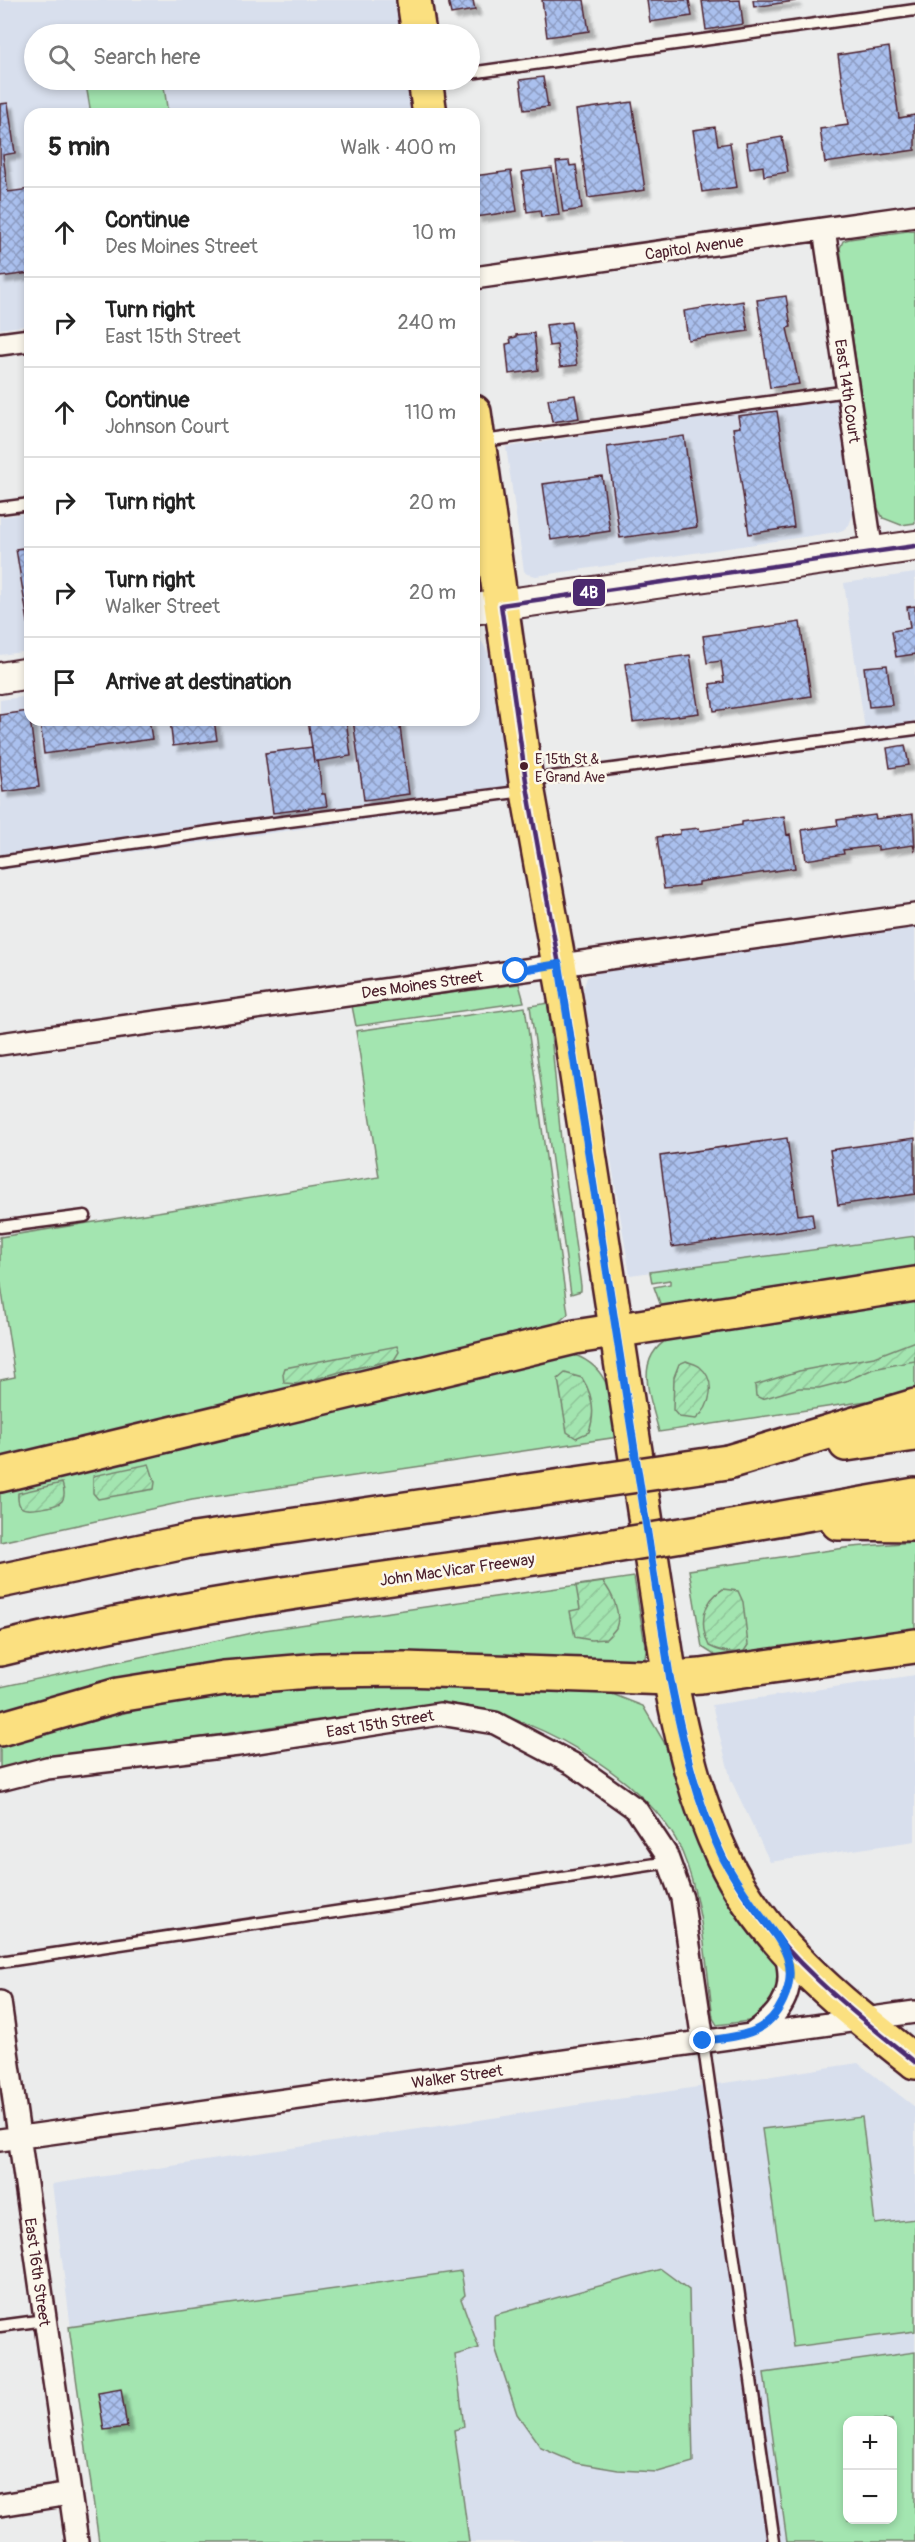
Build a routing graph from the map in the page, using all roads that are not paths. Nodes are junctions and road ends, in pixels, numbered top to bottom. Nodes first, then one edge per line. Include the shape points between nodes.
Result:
1 (414, 0) edge
2 (915, 10) edge
3 (418, 24) edge
4 (480, 73) edge
5 (427, 90) edge
6 (429, 108) edge
7 (915, 216) edge
8 (824, 229) junction
9 (480, 277) edge
10 (24, 341) edge
11 (0, 344) edge
12 (848, 391) junction
13 (480, 427) edge
14 (480, 487) edge
15 (24, 505) edge
16 (0, 508) edge
17 (915, 546) edge
18 (872, 553) junction
19 (488, 607) edge
20 (24, 674) edge
21 (0, 678) edge
22 (915, 729) edge
23 (527, 786) junction
24 (0, 862) edge
25 (915, 915) edge
26 (559, 964) junction
27 (0, 1044) edge
28 (85, 1216) dead end
29 (0, 1227) edge
30 (915, 1284) edge
31 (616, 1330) junction
32 (915, 1406) edge
33 (915, 1434) edge
34 (729, 1462) junction
35 (0, 1475) edge
36 (915, 1495) edge
37 (752, 1524) junction
38 (915, 1524) edge
39 (0, 1581) edge
40 (915, 1646) edge
41 (0, 1649) edge
42 (670, 1678) junction
43 (0, 1729) edge
44 (0, 1780) edge
45 (669, 1862) junction
46 (783, 1945) junction
47 (0, 1962) edge
48 (0, 2002) edge
49 (915, 2012) edge
50 (861, 2019) junction
51 (751, 2034) junction
52 (703, 2041) junction
53 (915, 2062) edge
54 (9, 2139) edge
55 (45, 2320) junction
56 (0, 2326) edge
57 (70, 2494) junction
58 (0, 2505) edge
59 (77, 2542) edge
60 (774, 2542) edge

1 - 3 main road
2 - 4 lane
5 - 6 main road
7 - 8 street, Capitol Avenue
8 - 9 street, Capitol Avenue
8 - 12 street, East 14th Court
10 - 11 street
12 - 13 lane
12 - 18 street, East 14th Court
14 - 19 main road
15 - 16 lane
17 - 18 main road
18 - 19 main road
19 - 23 main road
20 - 21 main road
22 - 23 lane
23 - 24 lane
23 - 26 main road
25 - 26 street, Des Moines Street
26 - 27 street, Des Moines Street
26 - 31 main road
28 - 29 lane
30 - 31 main road
31 - 35 main road via 513,1351
31 - 42 main road
32 - 34 main road
33 - 34 main road
34 - 39 main road, bridge via 194,1540
36 - 37 main road, John MacVicar Freeway
37 - 38 main road
37 - 41 main road, John MacVicar Freeway, bridge via 192,1607
40 - 42 main road
42 - 43 main road via 320,1670 224,1678 118,1695
42 - 46 main road via 692,1776 723,1858
44 - 45 street, East 15th Street via 47,1768 238,1745 440,1714 495,1723 573,1764 636,1809
45 - 47 lane
45 - 52 street, East 15th Street via 682,1898
46 - 50 main road
46 - 51 street via 791,1969 790,1985 770,2022
48 - 54 street, East 16th Street
49 - 50 street, Walker Street
50 - 51 street, Walker Street
50 - 53 main road
51 - 52 street, Walker Street
52 - 54 street, Walker Street
52 - 60 lane
54 - 55 street, East 16th Street
55 - 56 lane
55 - 57 street, East 16th Street
57 - 58 street
57 - 59 street, East 16th Street

